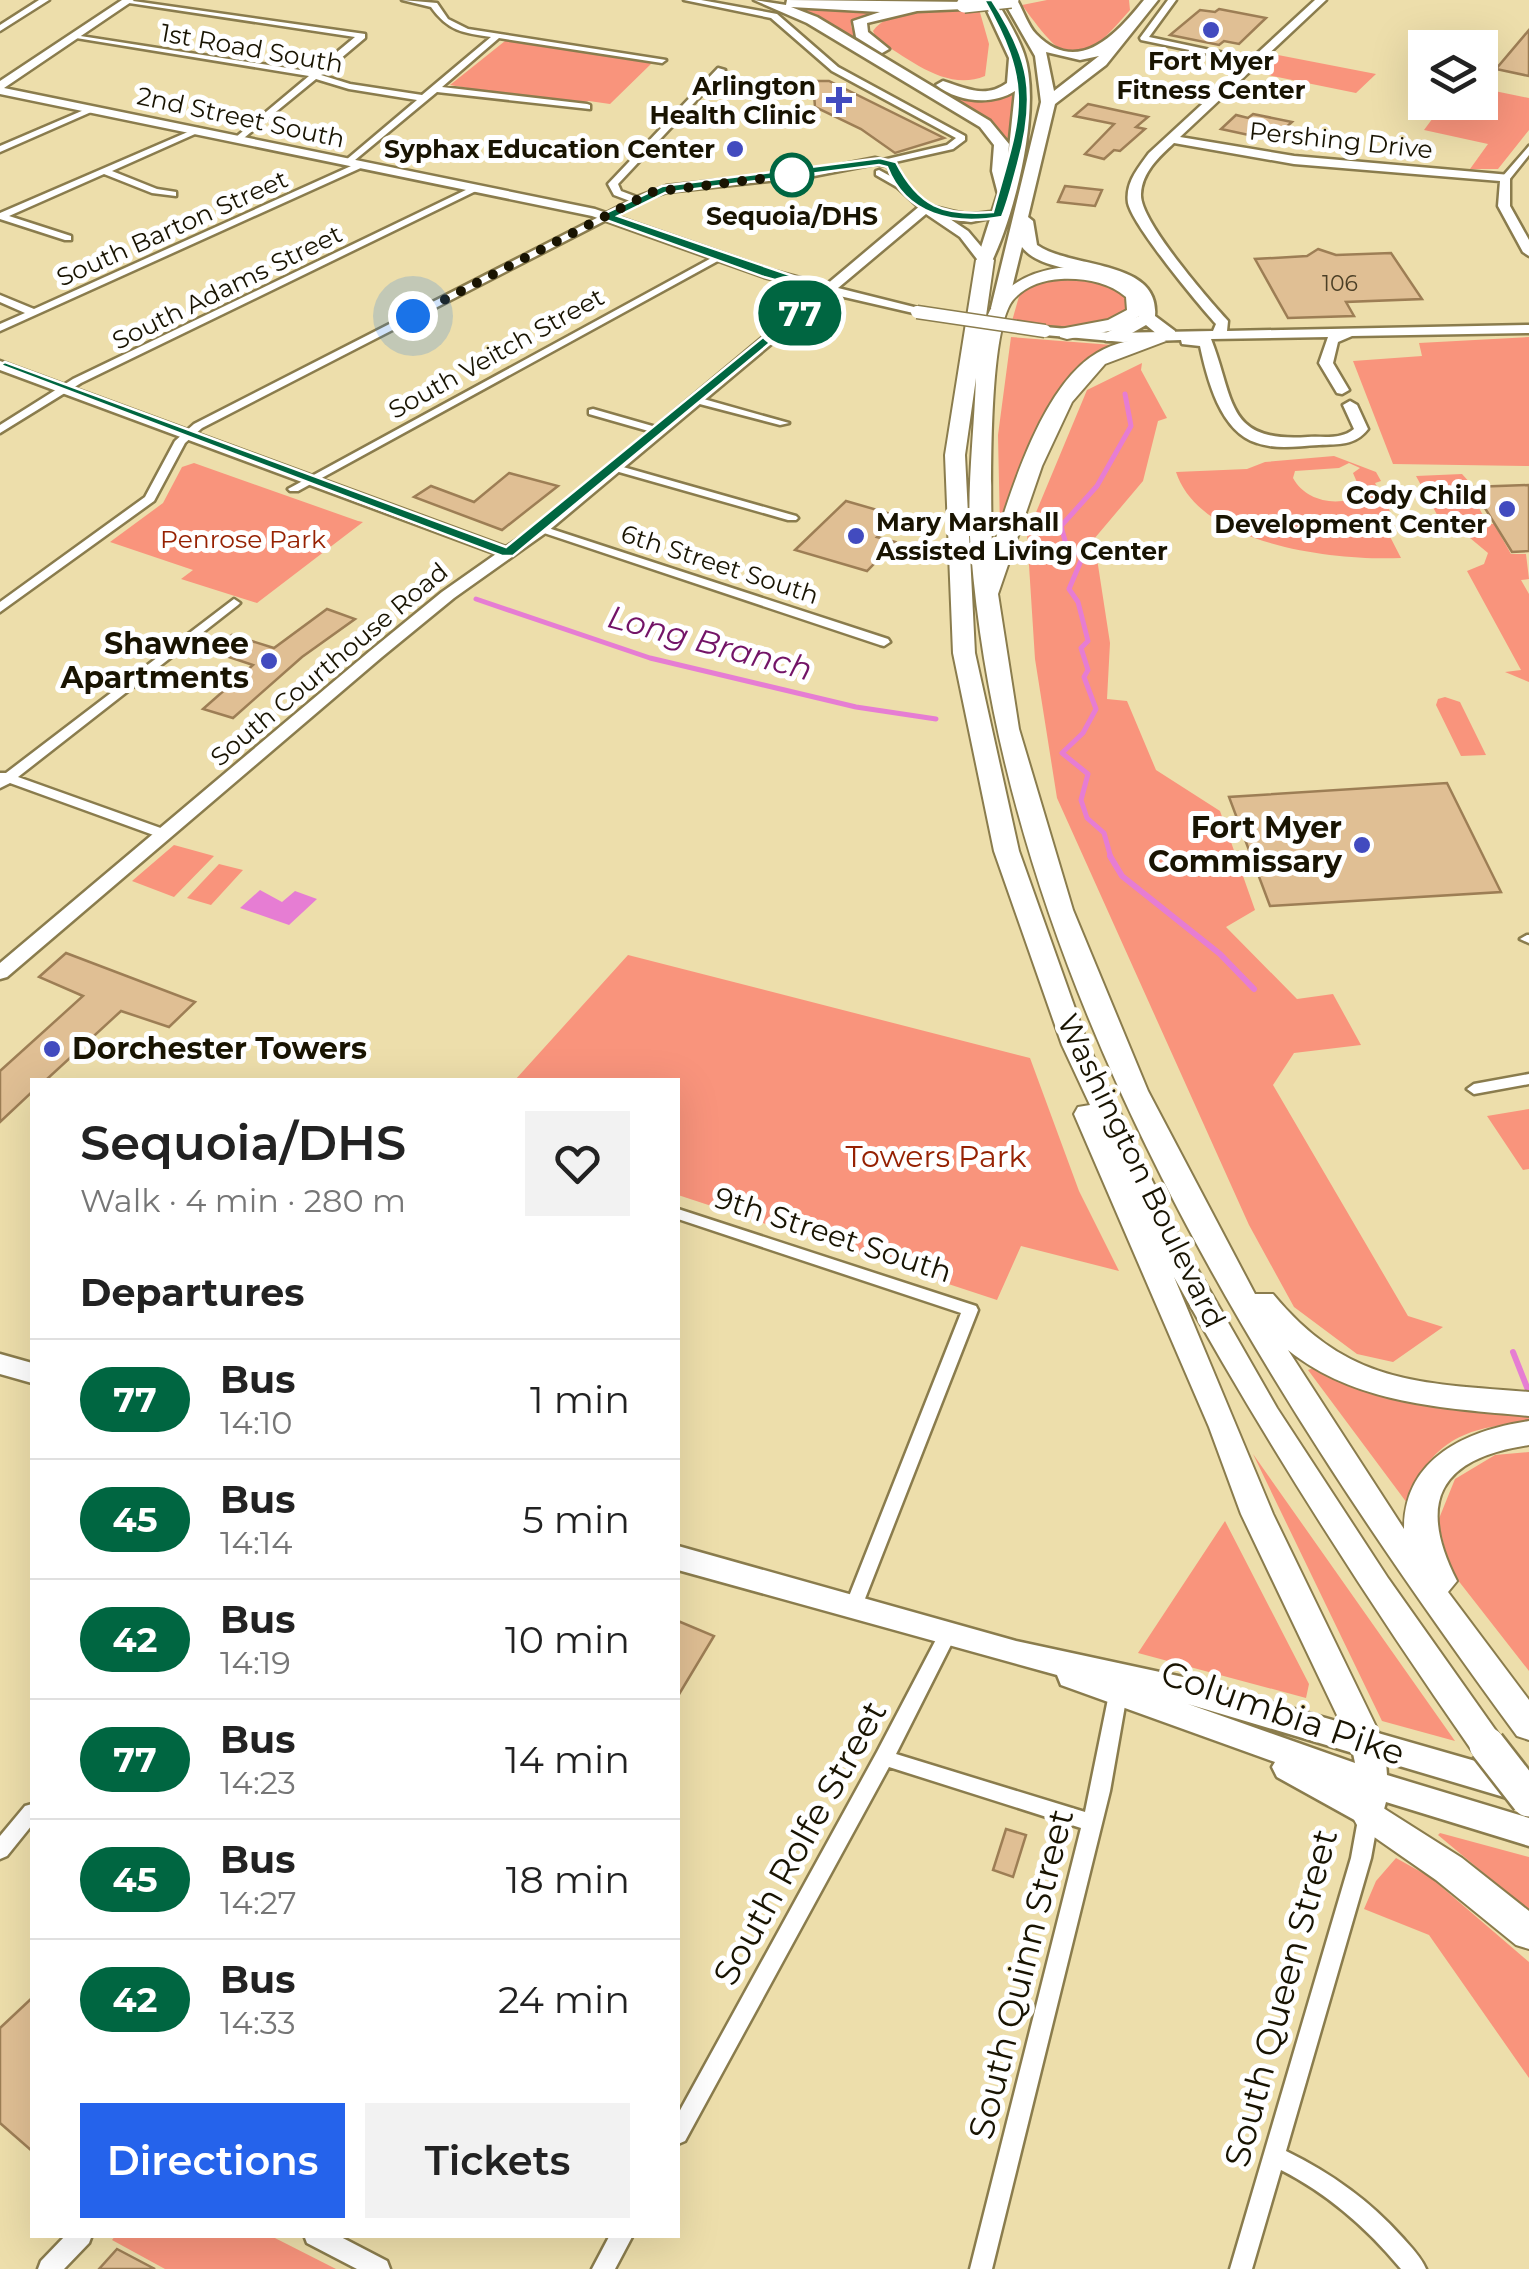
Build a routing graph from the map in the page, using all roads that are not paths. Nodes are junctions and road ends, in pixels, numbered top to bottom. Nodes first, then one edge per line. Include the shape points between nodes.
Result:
1 (45, 0) edge
2 (129, 0) edge
3 (406, 0) edge
4 (688, 0) edge
5 (764, 0) edge
6 (884, 0) edge
7 (989, 0) edge
8 (1010, 0) edge
9 (1135, 0) edge
10 (1151, 0) edge
11 (1172, 0) edge
12 (1321, 0) edge
13 (917, 4) edge
14 (0, 29) edge
15 (497, 36) junction
16 (74, 38) junction
17 (1033, 38) junction
18 (1018, 52) junction
19 (662, 60) dead end
20 (1254, 62) junction
21 (721, 70) dead end
22 (316, 75) junction
23 (434, 88) junction
24 (0, 89) edge
25 (424, 98) junction
26 (1048, 102) junction
27 (587, 108) dead end
28 (94, 109) junction
29 (200, 130) junction
30 (1172, 138) junction
31 (239, 139) junction
32 (0, 149) edge
33 (1529, 149) edge
34 (354, 164) junction
35 (890, 166) junction
36 (872, 170) junction
37 (104, 172) junction
38 (1506, 178) junction
39 (900, 185) junction
40 (476, 189) junction
41 (1004, 192) junction
42 (173, 194) dead end
43 (637, 200) junction
44 (925, 208) junction
45 (1024, 208) junction
46 (998, 215) junction
47 (0, 216) edge
48 (608, 216) junction
49 (68, 238) dead end
50 (1529, 252) edge
51 (720, 257) junction
52 (985, 260) junction
53 (1179, 268) junction
54 (828, 290) junction
55 (0, 298) edge
56 (999, 308) junction
57 (34, 313) junction
58 (1147, 318) junction
59 (0, 328) edge
60 (1529, 329) edge
61 (1068, 333) junction
62 (1348, 334) junction
63 (1252, 335) junction
64 (1112, 337) junction
65 (1174, 338) junction
66 (1212, 339) junction
67 (0, 365) edge
68 (0, 378) edge
69 (1342, 390) dead end
70 (56, 393) junction
71 (696, 400) junction
72 (1350, 406) dead end
73 (593, 412) dead end
74 (784, 423) dead end
75 (0, 430) edge
76 (659, 431) junction
77 (181, 442) junction
78 (616, 468) junction
79 (310, 480) junction
80 (294, 488) junction
81 (792, 518) dead end
82 (542, 529) junction
83 (500, 558) junction
84 (987, 601) junction
85 (234, 603) dead end
86 (0, 608) edge
87 (884, 642) dead end
88 (3, 779) edge
89 (164, 834) junction
90 (0, 973) edge
91 (1049, 975) junction
92 (1529, 1080) edge
93 (1474, 1089) dead end
94 (1180, 1181) junction
95 (680, 1215) edge
96 (0, 1364) edge
97 (30, 1372) edge
98 (1529, 1404) edge
99 (1529, 1432) edge
100 (680, 1559) edge
101 (853, 1608) junction
102 (947, 1635) junction
103 (1016, 1654) junction
104 (1118, 1694) junction
105 (1529, 1711) edge
106 (1529, 1726) edge
107 (1367, 1743) junction
108 (884, 1758) junction
109 (1529, 1790) edge
110 (1371, 1799) junction
111 (1529, 1799) edge
112 (30, 1814) edge
113 (1092, 1823) junction
114 (1529, 1832) edge
115 (0, 1850) edge
116 (1529, 1933) edge
117 (680, 2130) edge
118 (1277, 2157) junction
119 (77, 2238) edge
120 (322, 2238) edge
121 (620, 2238) edge
122 (49, 2269) edge
123 (379, 2269) edge
124 (603, 2269) edge
125 (981, 2269) edge
126 (1242, 2269) edge
127 (1415, 2269) edge

1 - 14 street
2 - 16 street
2 - 22 street via 362,36
3 - 15 street via 434,5 457,28
4 - 35 street via 774,16 840,73 962,138
5 - 13 main road
5 - 41 main road via 812,20 985,124 1002,144
6 - 13 main road
7 - 18 main road, Washington Boulevard
8 - 13 main road, bridge
8 - 17 main road, Washington Boulevard
9 - 17 main road via 1133,13 1093,54 1059,54
10 - 26 main road via 1100,62
11 - 20 street via 1144,38
12 - 20 street
13 - 18 main road via 866,18 859,31 946,87 970,95 1011,89
15 - 19 street
15 - 23 street, South Barton Street
16 - 22 street, 1st Road South
16 - 24 street
17 - 26 main road, Washington Boulevard via 1046,71
18 - 41 main road, Washington Boulevard via 1025,106
20 - 30 street
21 - 43 street via 613,184
22 - 25 street, 1st Road South
22 - 31 street
23 - 25 street, South Barton Street
23 - 27 street
24 - 28 street, 2nd Street South
25 - 34 street, South Barton Street
26 - 45 main road, Washington Boulevard
28 - 29 street, 2nd Street South
28 - 32 street
29 - 31 street, 2nd Street South
29 - 37 street
30 - 38 street, Pershing Drive via 1294,160
30 - 53 street via 1147,163 1135,199 1146,231
31 - 34 street, 2nd Street South
33 - 38 street
34 - 40 street, 2nd Street South
34 - 57 street, South Barton Street
35 - 36 street
35 - 39 street
36 - 39 street
36 - 43 street via 662,190
37 - 42 street
37 - 47 street
38 - 50 street via 1504,206
39 - 44 street
40 - 48 street, 2nd Street South
40 - 70 street, South Adams Street
41 - 46 main road, Washington Boulevard
43 - 48 street
44 - 46 street via 966,218
44 - 52 street via 964,234
44 - 54 street, South Courthouse Road
45 - 56 main road, Washington Boulevard
45 - 58 main road via 1026,240 1035,252 1132,283 1148,297
46 - 52 main road, Washington Boulevard
47 - 49 street
48 - 51 street, 2nd Street South
48 - 77 street via 198,426
51 - 54 street, 2nd Street South
51 - 79 street, South Veitch Street
52 - 91 highway, Washington Boulevard via 958,400 956,579 994,799
53 - 63 street
53 - 66 street via 1224,324
54 - 61 street, 2nd Street South, bridge via 918,312
54 - 71 street, South Courthouse Road
55 - 57 street
56 - 61 highway via 1019,285 1055,275 1104,278 1135,296 1136,312 1125,320
56 - 84 highway, Washington Boulevard via 980,429
57 - 59 street, South Barton Street
58 - 64 main road
58 - 65 main road
60 - 62 street, 2nd Street South
61 - 64 street, 2nd Street South
62 - 63 street, 2nd Street South
62 - 69 street via 1332,340 1326,366
63 - 66 street, 2nd Street South
64 - 65 street, 2nd Street South
65 - 66 street, 2nd Street South
65 - 84 highway via 1099,359 1069,395 1028,475
66 - 72 street via 1211,377 1241,428 1256,439 1348,440 1360,430
67 - 70 street
68 - 70 street
70 - 75 street, South Adams Street
70 - 77 street
71 - 74 street
71 - 76 street, South Courthouse Road
73 - 76 street
76 - 78 street, South Courthouse Road
77 - 79 street
77 - 80 street
77 - 86 street via 150,499
78 - 81 street
78 - 82 street, South Courthouse Road
79 - 80 street, South Veitch Street
79 - 83 street
80 - 83 street
82 - 83 street, South Courthouse Road
82 - 87 street, 6th Street South
83 - 89 street, South Courthouse Road
84 - 94 highway, Washington Boulevard via 1008,723 1045,862 1114,1042
85 - 88 street
88 - 89 street
89 - 90 street, South Courthouse Road
91 - 107 highway via 1068,1061 1118,1188 1257,1514
91 - 111 highway, Washington Boulevard, bridge via 1124,1151 1244,1380 1348,1549
92 - 93 street
94 - 98 highway via 1278,1324 1324,1362 1402,1391
94 - 106 highway, Washington Boulevard via 1329,1442
95 - 101 street, 9th Street South via 970,1310
96 - 97 main road
99 - 105 highway via 1480,1442 1450,1459 1424,1494 1419,1533 1436,1574
100 - 101 main road, Columbia Pike
101 - 102 main road, Columbia Pike
102 - 103 main road, Columbia Pike
102 - 108 street, South Rolfe Street
103 - 104 main road, Columbia Pike
103 - 107 main road, Columbia Pike via 1123,1674
104 - 110 main road, Columbia Pike
104 - 113 street, South Quinn Street
107 - 109 main road, Columbia Pike
107 - 110 main road, South Queen Street
108 - 113 street
108 - 117 street, South Rolfe Street
110 - 114 main road, Columbia Pike
110 - 116 highway
110 - 118 street, South Queen Street via 1361,1858
112 - 115 street
113 - 125 street, South Quinn Street
118 - 126 street, South Queen Street
118 - 127 street via 1322,2179 1378,2222
119 - 122 street
120 - 123 street
121 - 124 street

